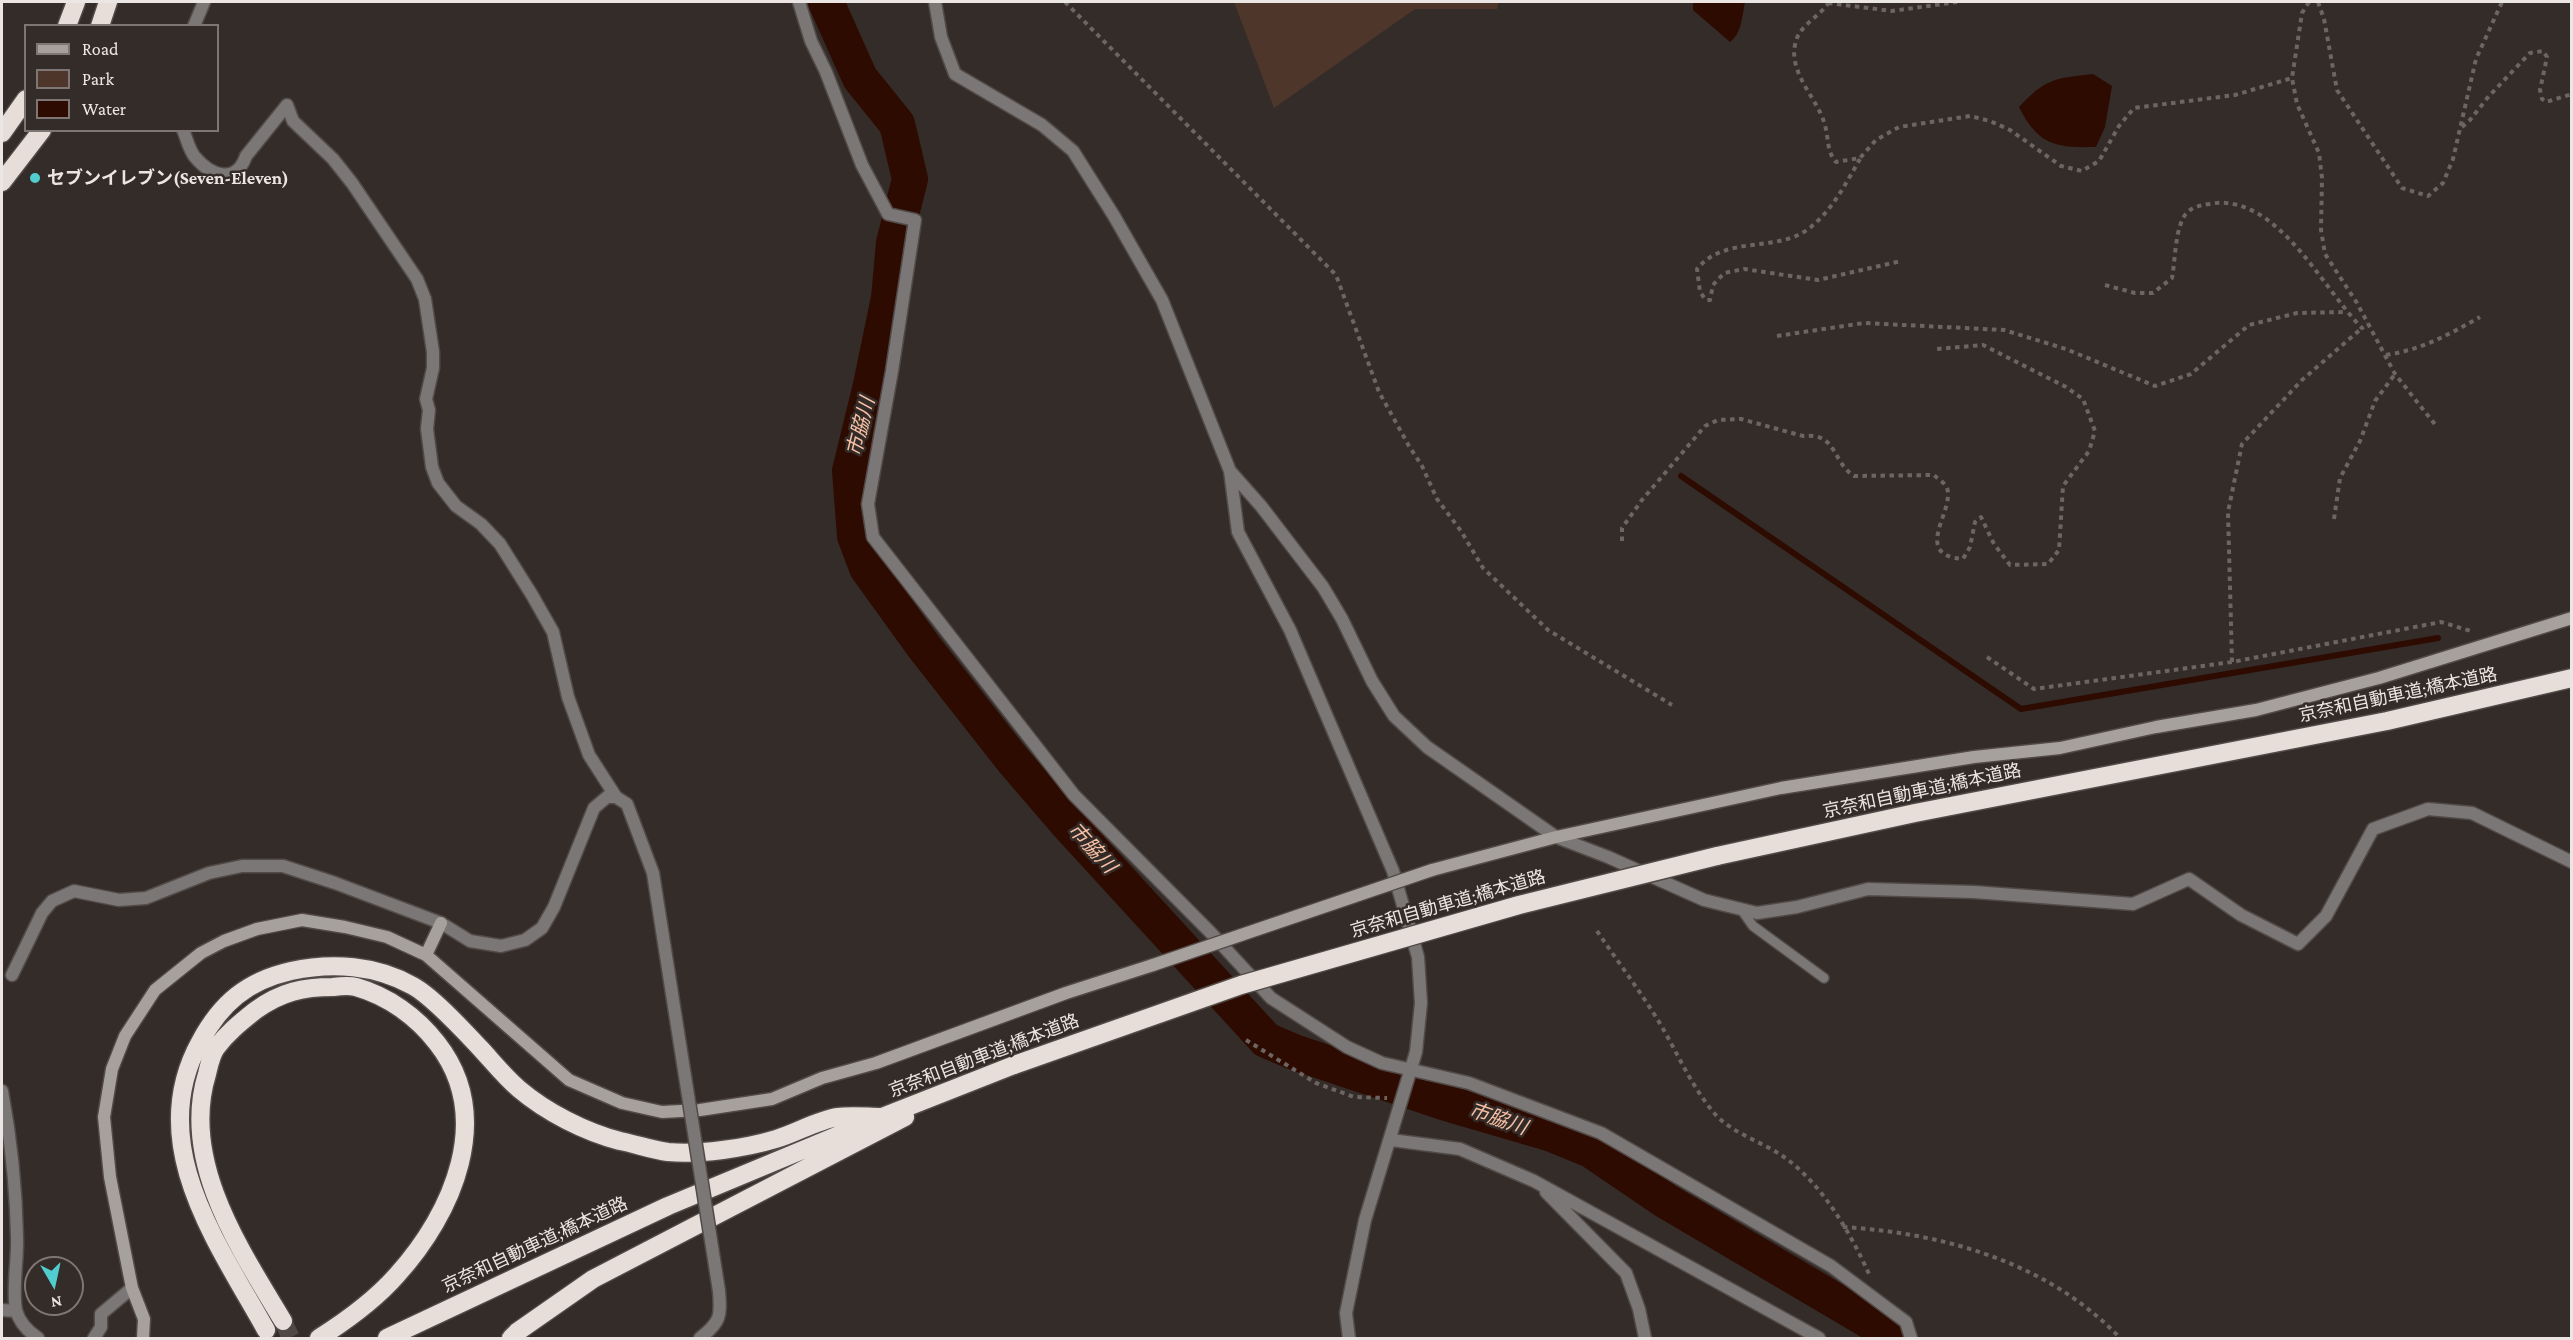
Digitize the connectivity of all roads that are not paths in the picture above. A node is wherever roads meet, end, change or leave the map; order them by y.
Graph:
1 (76, 2) edge
2 (108, 2) edge
3 (204, 2) edge
4 (799, 2) edge
5 (935, 2) edge
6 (68, 24) edge
7 (101, 24) edge
8 (195, 24) edge
9 (24, 102) edge
10 (40, 132) edge
11 (184, 132) edge
12 (2, 133) edge
13 (2, 182) edge
14 (1230, 471) junction
15 (2571, 618) edge
16 (2571, 678) edge
17 (615, 797) junction
18 (1556, 837) junction
19 (2571, 862) edge
20 (1742, 909) junction
21 (441, 923) junction
22 (426, 955) junction
23 (12, 975) dead end
24 (1824, 978) dead end
25 (1411, 1070) junction
26 (961, 1085) junction
27 (2, 1091) edge
28 (882, 1116) junction
29 (1391, 1140) junction
30 (1534, 1180) junction
31 (132, 1288) junction
32 (2, 1310) edge
33 (16, 1311) junction
34 (283, 1320) tunnel mouth
35 (266, 1329) tunnel mouth
36 (38, 1338) edge
37 (94, 1338) edge
38 (143, 1338) edge
39 (319, 1338) edge
40 (387, 1338) edge
41 (512, 1338) edge
42 (700, 1338) edge
43 (1349, 1338) edge
44 (1645, 1338) edge
45 (1819, 1338) edge
46 (1911, 1338) edge

1 - 6 highway
2 - 7 highway
3 - 8 street
4 - 25 street
5 - 14 street
9 - 12 highway
10 - 13 highway
11 - 17 street
14 - 18 street
14 - 25 street
15 - 18 street
16 - 26 highway, 京奈和自動車道;橋本道路, bridge
17 - 21 street
17 - 42 street, bridge
18 - 20 street
18 - 22 street, bridge
19 - 20 street
20 - 24 lane
21 - 22 street
21 - 23 street
22 - 31 street
25 - 29 street
25 - 46 street
26 - 28 highway, 京奈和自動車道;橋本道路
26 - 41 highway
27 - 33 street
28 - 35 highway
28 - 40 highway, 京奈和自動車道;橋本道路
29 - 30 street
29 - 43 street
30 - 44 street
30 - 45 street
31 - 37 street
31 - 38 street
32 - 33 street
33 - 36 street
34 - 39 highway

